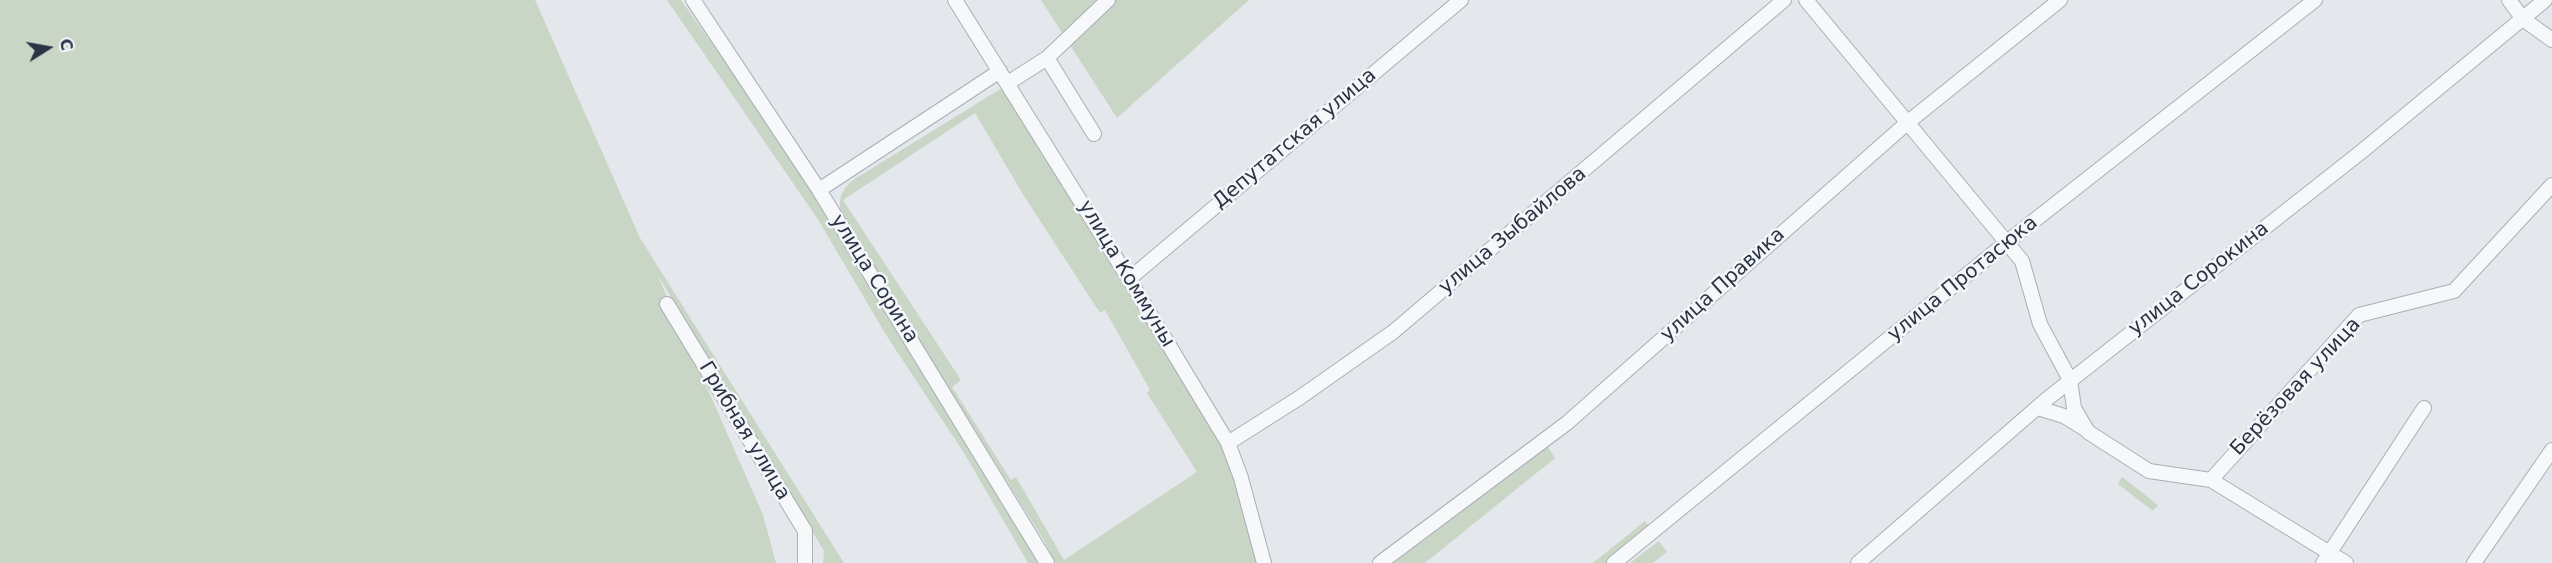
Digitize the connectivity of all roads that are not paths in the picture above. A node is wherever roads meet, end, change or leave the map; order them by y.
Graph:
1 (693, 0) edge
2 (955, 0) edge
3 (1088, 0) edge
4 (1108, 0) edge
5 (1461, 0) edge
6 (1784, 0) edge
7 (1806, 0) edge
8 (2060, 0) edge
9 (2315, 0) edge
10 (2509, 0) edge
11 (2546, 0) edge
12 (1095, 12) junction
13 (2523, 19) junction
14 (2552, 40) edge
15 (1047, 58) junction
16 (1000, 71) junction
17 (1008, 83) junction
18 (1906, 123) junction
19 (1094, 134) dead end
20 (2552, 185) edge
21 (819, 190) junction
22 (2007, 242) junction
23 (1130, 279) junction
24 (667, 304) dead end
25 (2070, 380) junction
26 (2038, 408) junction
27 (2424, 408) dead end
28 (2088, 432) junction
29 (1228, 443) junction
30 (2552, 450) edge
31 (2211, 480) junction
32 (2326, 559) edge
33 (805, 563) edge
34 (1047, 563) edge
35 (1264, 563) edge
36 (1380, 563) edge
37 (1614, 563) edge
38 (1858, 563) edge
39 (2346, 563) edge
40 (2474, 563) edge

1 - 21 street, улица Сорина
2 - 16 street, улица Коммуны
3 - 12 street
4 - 12 street
5 - 23 street, Депутатская улица
6 - 29 street, улица Зыбайлова
7 - 18 street
8 - 18 street, улица Правика
9 - 22 street, улица Протасюка
10 - 13 street
11 - 13 street, улица Сорокина
12 - 15 street
13 - 14 street
13 - 25 street, улица Сорокина
15 - 17 street
15 - 19 street
16 - 17 street, улица Коммуны
16 - 21 street
17 - 23 street, улица Коммуны
18 - 22 street
18 - 36 street, улица Правика
20 - 31 street, Берёзовая улица
21 - 34 street, улица Сорина
22 - 25 street
22 - 37 street, улица Протасюка
23 - 29 street, улица Коммуны
24 - 33 street, Грибная улица
25 - 26 street, улица Сорокина
25 - 28 street
26 - 28 street
26 - 38 street, улица Сорокина
27 - 32 street
28 - 31 street
29 - 35 street, улица Коммуны
30 - 40 street
31 - 32 street
32 - 39 street

